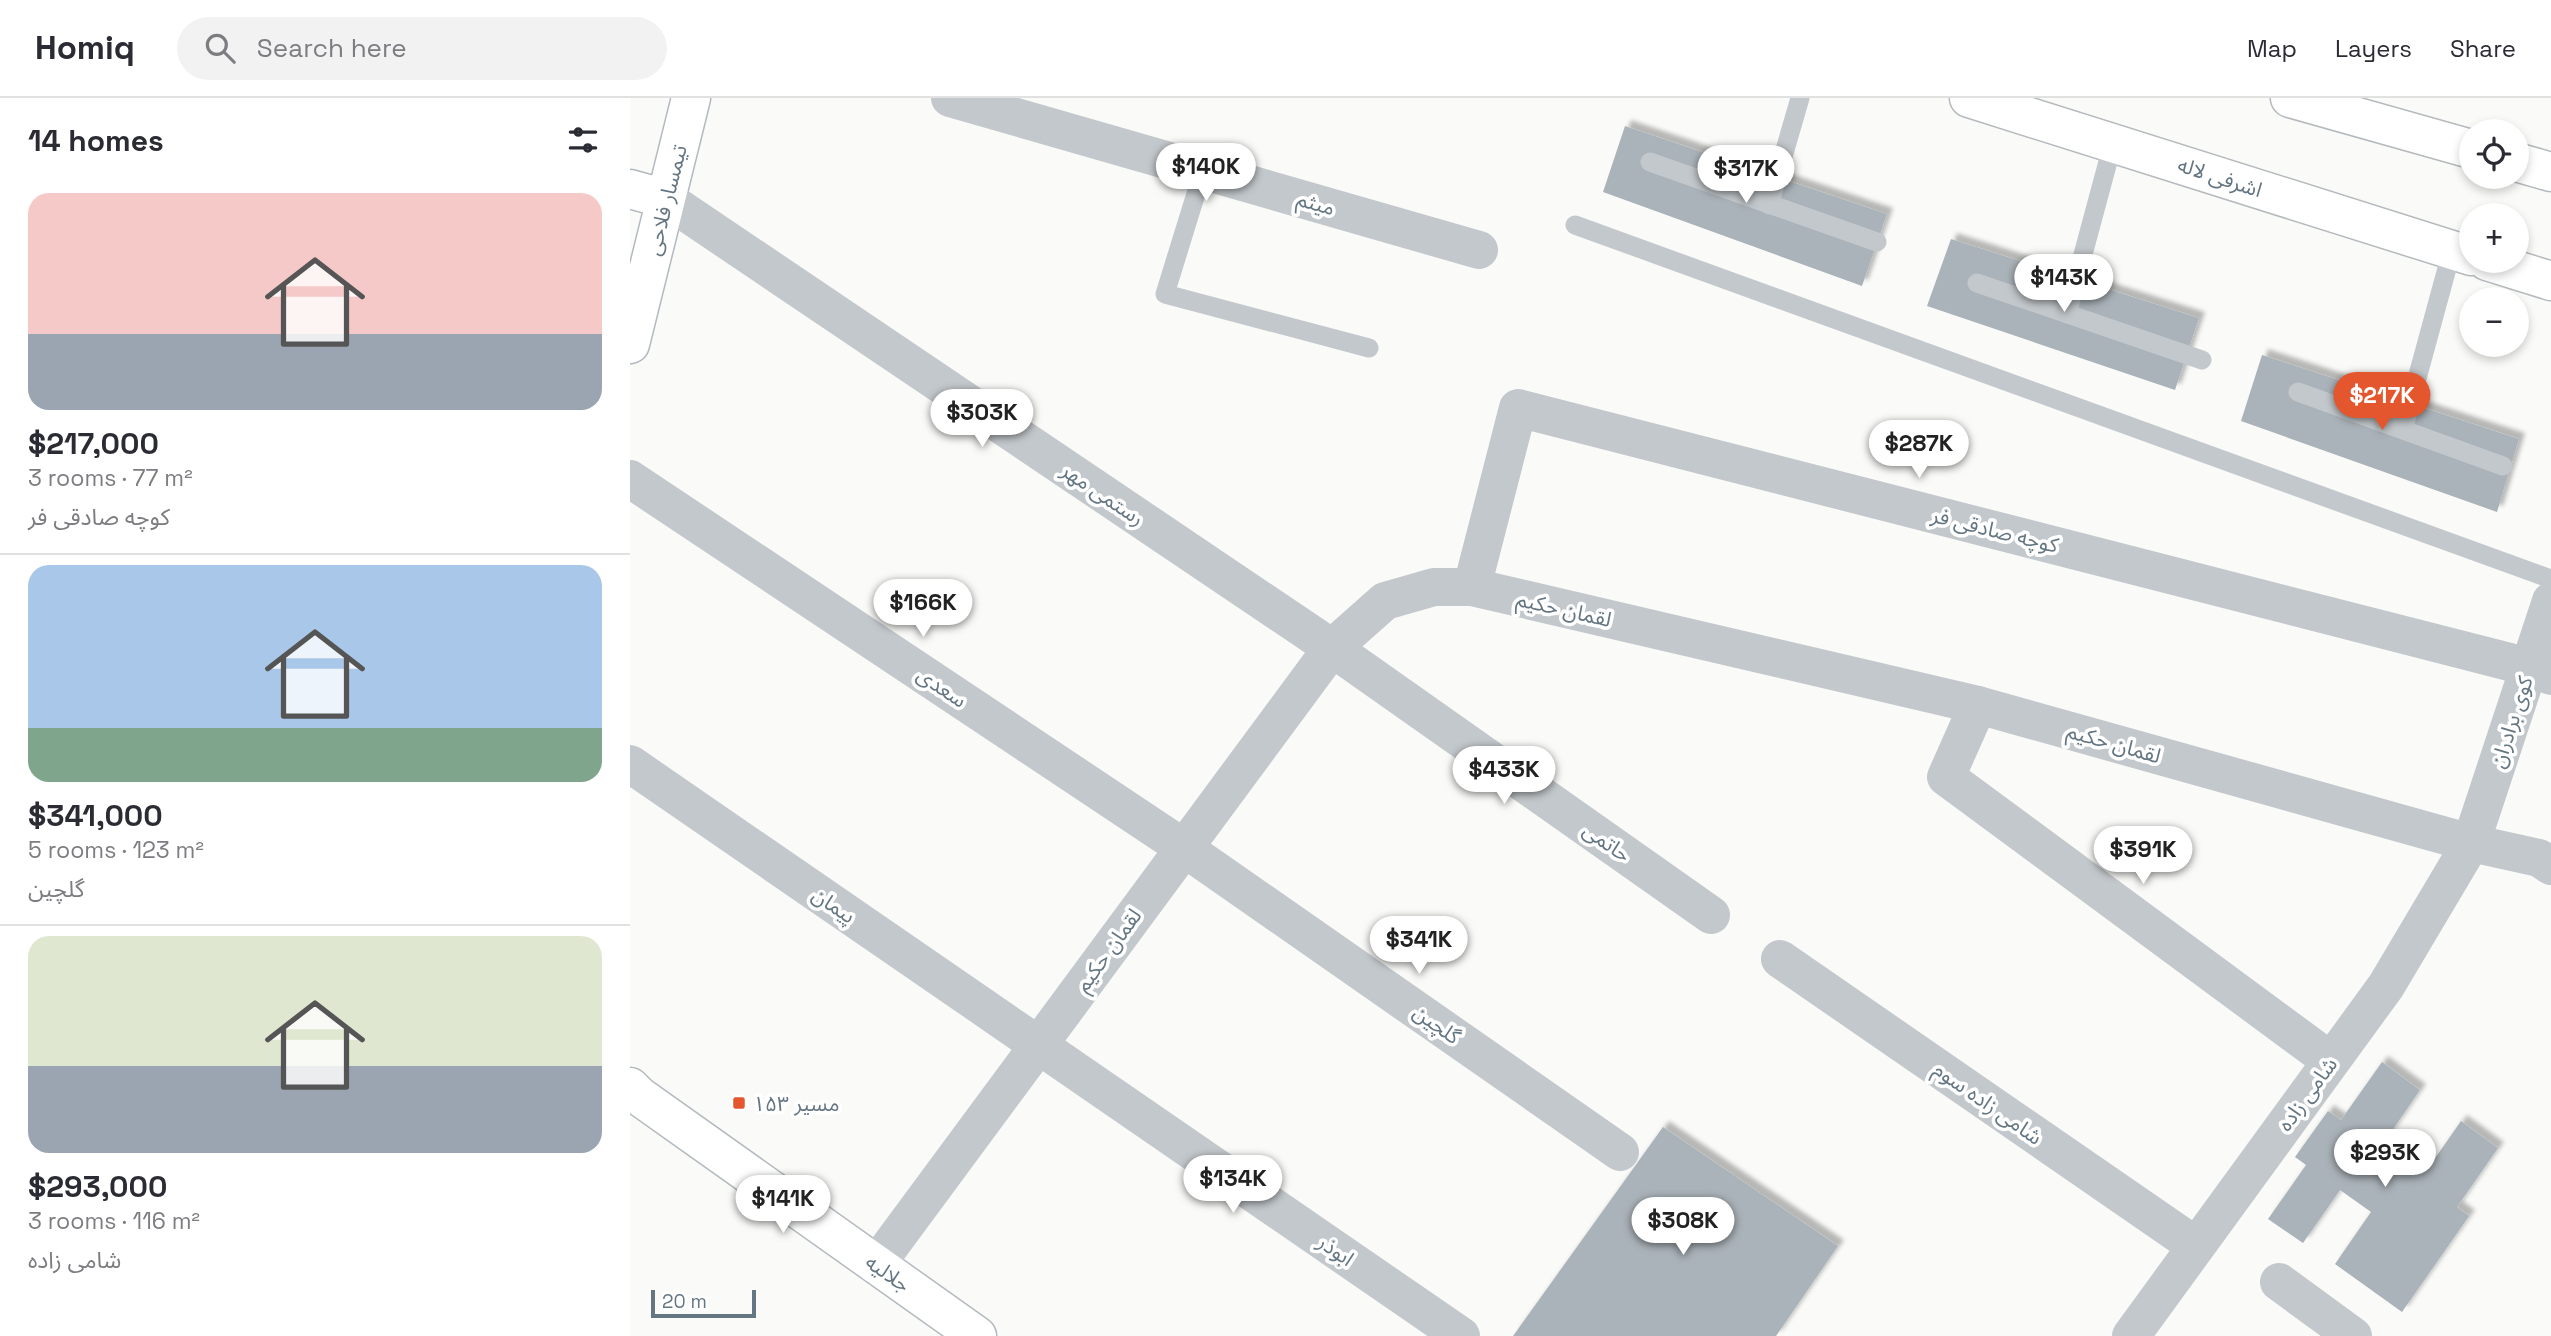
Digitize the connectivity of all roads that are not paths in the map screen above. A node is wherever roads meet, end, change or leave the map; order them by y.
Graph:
1 (691, 98) edge
2 (950, 98) edge
3 (1800, 98) edge
4 (1969, 98) edge
5 (2290, 98) edge
6 (2113, 144) junction
7 (2459, 146) edge
8 (1650, 162) dead end
9 (2529, 166) edge
10 (1203, 171) junction
11 (2551, 172) edge
12 (630, 189) edge
13 (666, 199) junction
14 (1769, 205) junction
15 (1575, 225) dead end
16 (1877, 242) dead end
17 (1479, 250) dead end
18 (2459, 253) edge
19 (2463, 273) edge
20 (2525, 273) edge
21 (2551, 281) edge
22 (1977, 284) dead end
23 (2067, 314) junction
24 (630, 344) edge
25 (1369, 348) dead end
26 (2202, 360) dead end
27 (2298, 392) dead end
28 (2403, 430) junction
29 (2503, 466) dead end
30 (630, 479) edge
31 (2551, 579) edge
32 (1472, 587) junction
33 (2551, 601) edge
34 (1332, 648) junction
35 (2540, 672) edge
36 (1978, 705) junction
37 (630, 764) edge
38 (2471, 843) junction
39 (1184, 848) junction
40 (2551, 866) edge
41 (1711, 915) dead end
42 (1780, 959) dead end
43 (1038, 1045) junction
44 (2331, 1061) junction
45 (633, 1093) edge
46 (1620, 1152) dead end
47 (2196, 1246) junction
48 (876, 1265) junction
49 (2279, 1282) dead end
50 (977, 1336) edge
51 (1461, 1336) edge
52 (2131, 1336) edge
53 (2353, 1336) edge

1 - 13 main road, تیمسار فلاحی
2 - 10 street, میثم
3 - 14 lane
4 - 6 main road, اشرفی لاله
5 - 7 main road
6 - 18 main road, اشرفی لاله
6 - 23 lane
8 - 14 lane
9 - 11 main road
10 - 17 street, میثم
10 - 25 lane
12 - 13 main road
13 - 24 main road, تیمسار فلاحی
13 - 34 street, رستمی مهر
14 - 16 lane
15 - 31 lane
19 - 28 lane
20 - 21 main road, اشرفی لاله
22 - 23 lane
23 - 26 lane
27 - 28 lane
28 - 29 lane
30 - 39 street, سعدی
32 - 34 street, لقمان حکیم
32 - 35 street, کوچه صادقی فر
32 - 36 street, لقمان حکیم
33 - 35 street, کوی برادران
34 - 39 street, لقمان حکیم
34 - 41 street, حاتمی
35 - 38 street, کوی برادران
36 - 38 street, لقمان حکیم
36 - 44 street
37 - 43 street, پیمان
38 - 40 street, لقمان حکیم
38 - 44 street, شامی زاده
39 - 43 street, لقمان حکیم
39 - 46 street, گلچین
42 - 47 street, شامی زاده سوم
43 - 48 street, لقمان حکیم
43 - 51 street, ابوذر
44 - 47 street, شامی زاده
45 - 48 main road, جلالیه
47 - 52 street, شامی زاده
48 - 50 main road, جلالیه
49 - 53 street

